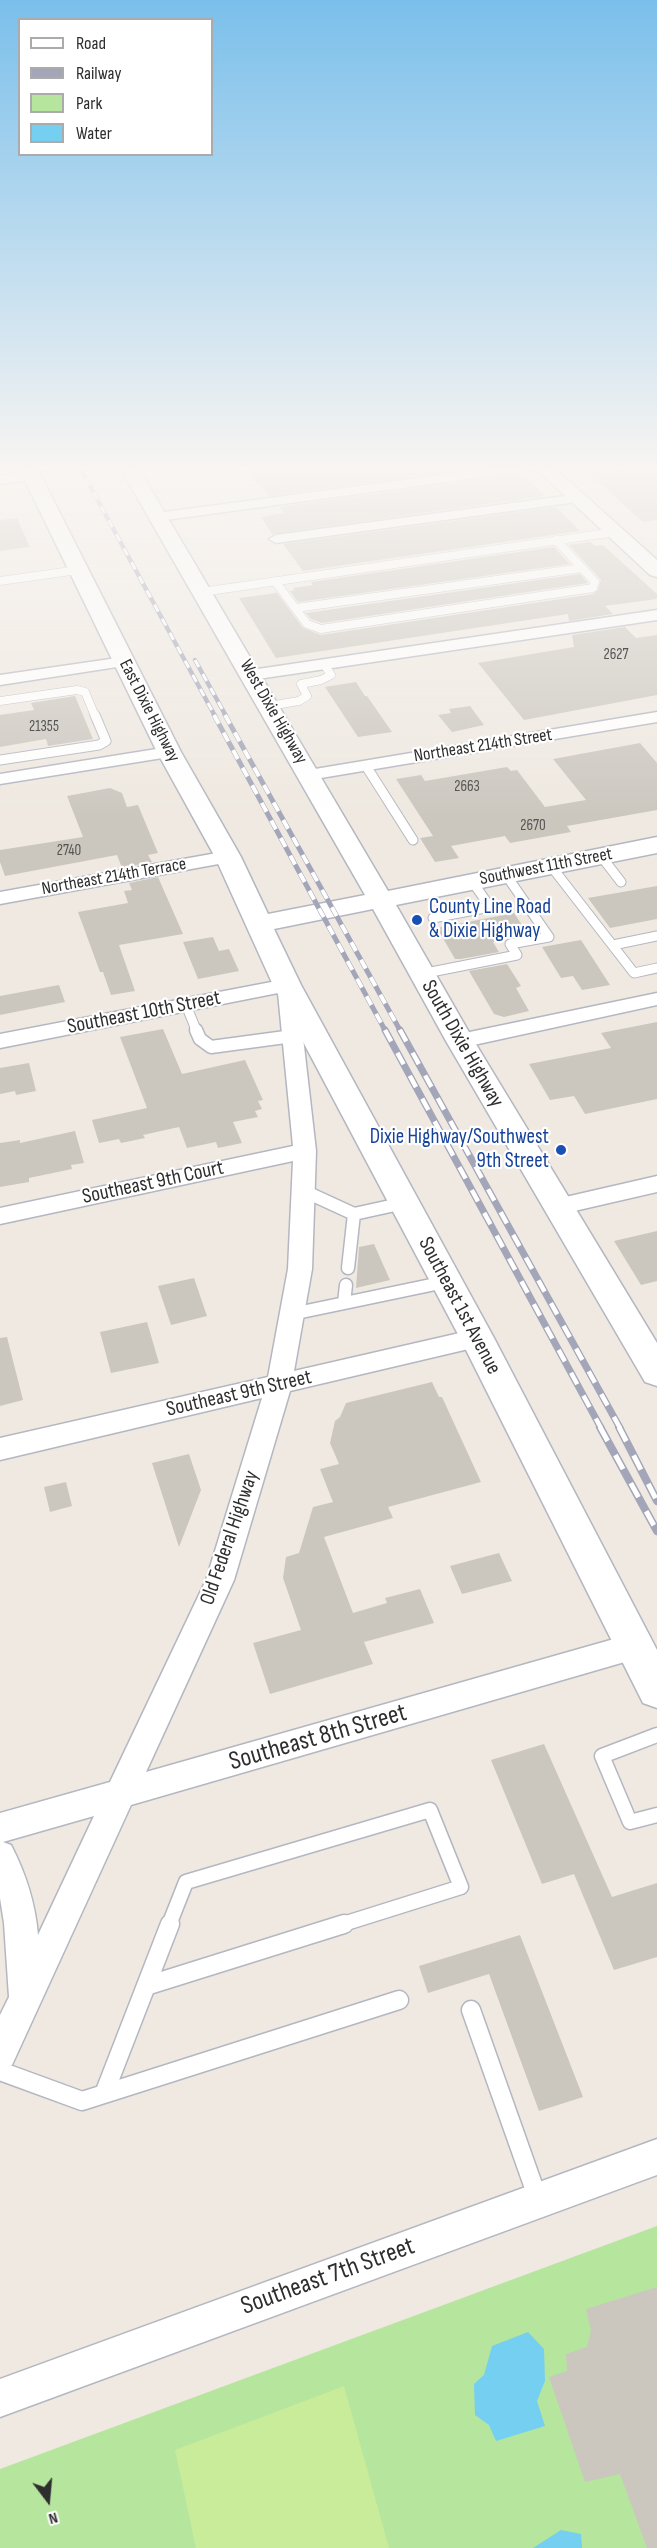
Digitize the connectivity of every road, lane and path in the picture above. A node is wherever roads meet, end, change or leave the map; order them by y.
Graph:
1 (84, 583) edge
2 (197, 583) edge
3 (262, 583) edge
4 (276, 583) edge
5 (475, 583) edge
6 (595, 583) edge
7 (202, 592) junction
8 (296, 608) junction
9 (657, 615) edge
10 (123, 662) junction
11 (324, 664) junction
12 (251, 675) junction
13 (0, 681) edge
14 (0, 701) edge
15 (269, 706) junction
16 (657, 717) edge
17 (169, 752) junction
18 (0, 760) edge
19 (366, 766) junction
20 (309, 775) junction
21 (0, 779) edge
22 (413, 840) dead end
23 (657, 845) edge
24 (601, 856) junction
25 (228, 857) junction
26 (551, 866) junction
27 (506, 875) junction
28 (472, 881) junction
29 (621, 882) dead end
30 (0, 898) edge
31 (379, 900) junction
32 (490, 907) junction
33 (496, 917) dead end
34 (433, 918) dead end
35 (259, 924) junction
36 (657, 936) edge
37 (613, 945) junction
38 (657, 968) edge
39 (421, 974) junction
40 (287, 985) junction
41 (657, 999) edge
42 (186, 1005) junction
43 (293, 1036) junction
44 (0, 1041) edge
45 (460, 1041) junction
46 (305, 1151) junction
47 (657, 1184) edge
48 (304, 1191) junction
49 (404, 1203) junction
50 (557, 1207) junction
51 (354, 1214) junction
52 (0, 1216) edge
53 (348, 1268) dead end
54 (447, 1281) junction
55 (346, 1285) dead end
56 (344, 1303) junction
57 (292, 1314) junction
58 (477, 1338) junction
59 (657, 1373) edge
60 (279, 1385) junction
61 (0, 1449) edge
62 (635, 1646) junction
63 (657, 1690) edge
64 (657, 1736) edge
65 (120, 1795) junction
66 (657, 1815) edge
67 (0, 1828) edge
68 (0, 1856) edge
69 (146, 1986) junction
70 (24, 2000) junction
71 (399, 2000) dead end
72 (471, 2010) dead end
73 (0, 2053) edge
74 (0, 2071) edge
75 (104, 2094) junction
76 (657, 2157) edge
77 (538, 2200) junction
78 (0, 2398) edge

1 - 10 main road, East Dixie Highway
2 - 7 main road, West Dixie Highway
3 - 7 lane
4 - 8 lane
5 - 8 lane
6 - 8 lane
7 - 12 main road, West Dixie Highway
9 - 11 street
10 - 13 street
10 - 17 main road, East Dixie Highway
11 - 12 street
11 - 15 lane
12 - 15 main road, West Dixie Highway
14 - 18 lane
15 - 20 main road, West Dixie Highway
16 - 19 street, Northeast 214th Street
17 - 21 street
17 - 25 main road, East Dixie Highway
19 - 20 street, Northeast 214th Street
19 - 22 lane
20 - 31 main road, West Dixie Highway
23 - 24 main road, Southwest 11th Street
24 - 26 main road, Southwest 11th Street
24 - 29 lane
25 - 30 street, Northeast 214th Terrace
25 - 35 main road, East Dixie Highway
26 - 27 main road, Southwest 11th Street
26 - 37 lane
27 - 28 main road, Southwest 11th Street
27 - 39 lane
28 - 31 main road, Southwest 11th Street
28 - 32 lane
31 - 35 main road, Southwest 11th Street
31 - 39 main road, South Dixie Highway
32 - 33 lane
32 - 34 lane
35 - 40 main road, Southeast 1st Avenue
36 - 37 lane
37 - 38 lane
39 - 45 main road, South Dixie Highway
40 - 42 street, Southeast 10th Street
40 - 43 street, Old Federal Highway
40 - 49 main road, Southeast 1st Avenue
41 - 45 street
42 - 43 lane
42 - 44 street, Southeast 10th Street
43 - 46 street, Old Federal Highway
45 - 50 main road, South Dixie Highway
46 - 48 street, Old Federal Highway
46 - 52 street, Southeast 9th Court
47 - 50 street
48 - 51 lane
48 - 57 street, Old Federal Highway
49 - 51 lane
49 - 54 main road, Southeast 1st Avenue
50 - 59 main road, South Dixie Highway
51 - 53 lane
54 - 56 lane
54 - 58 main road, Southeast 1st Avenue
55 - 56 lane
56 - 57 lane
57 - 60 street, Old Federal Highway
58 - 60 street, Southeast 9th Street
58 - 62 main road, Southeast 1st Avenue
60 - 61 street, Southeast 9th Street
60 - 65 street, Old Federal Highway
62 - 63 main road, Southeast 1st Avenue
62 - 65 street, Southeast 8th Street
64 - 66 lane
65 - 67 street, Southeast 8th Street
65 - 70 street, Old Federal Highway
68 - 70 street
69 - 69 lane
69 - 75 lane
70 - 73 street, Old Federal Highway
71 - 75 lane
72 - 77 lane
74 - 75 lane
76 - 77 street, Southeast 7th Street
77 - 78 street, Southeast 7th Street

